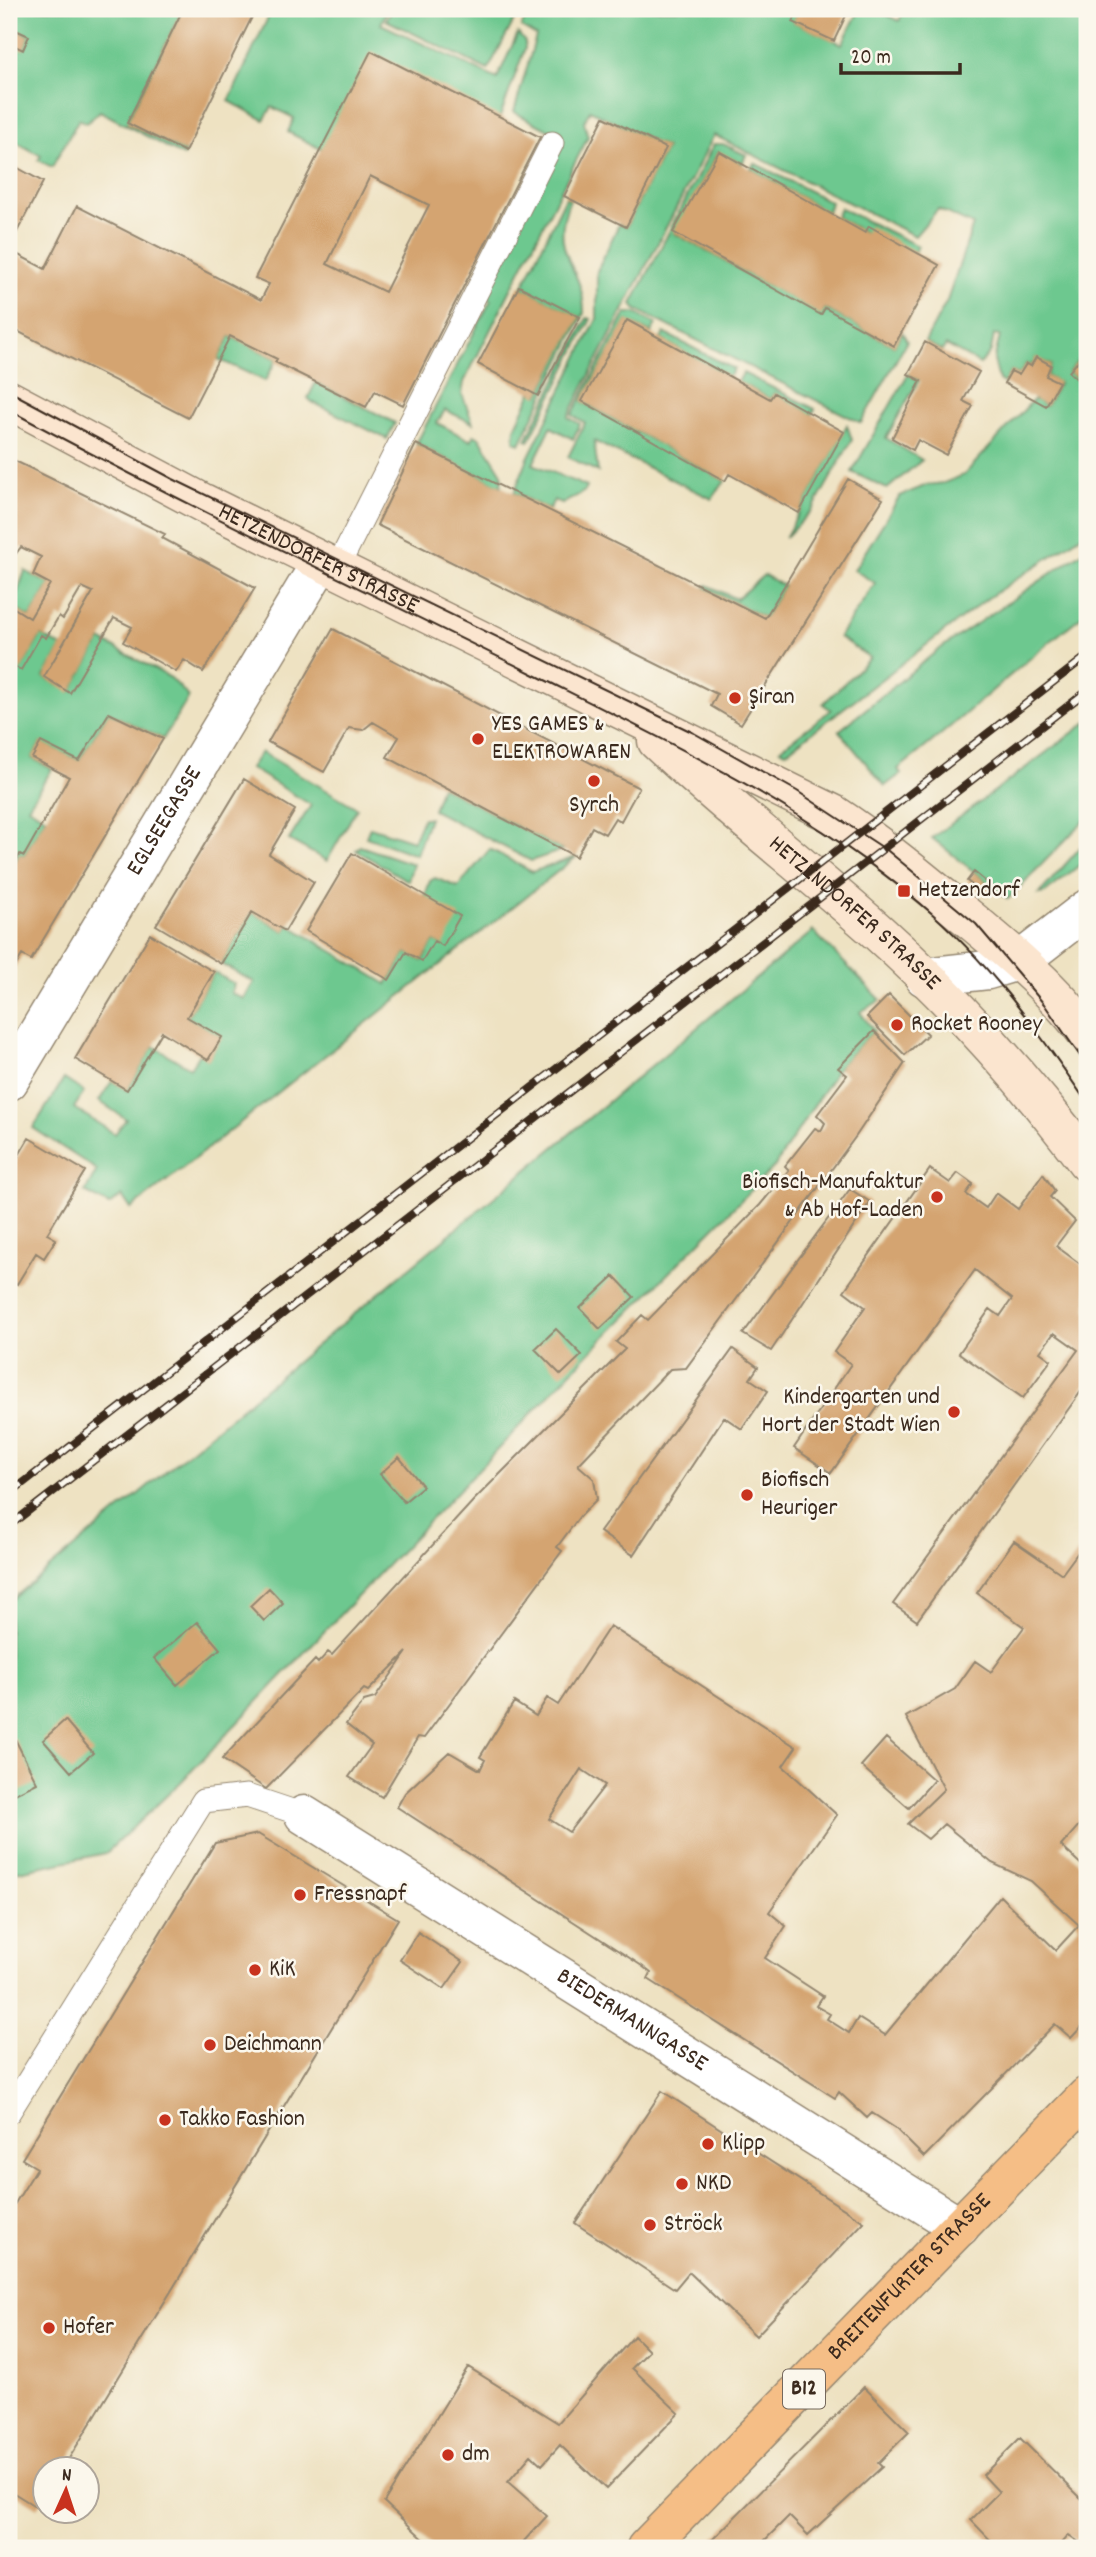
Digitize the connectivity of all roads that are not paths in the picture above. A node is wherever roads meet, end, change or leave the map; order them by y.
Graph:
1 (552, 143) dead end
2 (9, 400) edge
3 (329, 566) junction
4 (631, 716) junction
5 (1087, 909) edge
6 (1021, 960) junction
7 (924, 977) junction
8 (1087, 1033) edge
9 (9, 1081) edge
10 (1087, 1161) edge
11 (304, 1815) joint
12 (1087, 2096) edge
13 (9, 2112) edge
14 (960, 2227) junction
15 (646, 2548) edge

1 - 3 lane
2 - 3 main road, HETZENDORFER STRASSE
3 - 4 main road, HETZENDORFER STRASSE
3 - 9 street, EGLSEEGASSE
4 - 6 main road, HETZENDORFER STRASSE
4 - 7 main road, HETZENDORFER STRASSE
5 - 6 street
6 - 7 street
6 - 8 main road, HETZENDORFER STRASSE
7 - 10 main road, HETZENDORFER STRASSE
11 - 13 lane
11 - 14 street, BIEDERMANNGASSE
12 - 14 main road, BREITENFURTER STRASSE / B12
14 - 15 main road, BREITENFURTER STRASSE / B12

